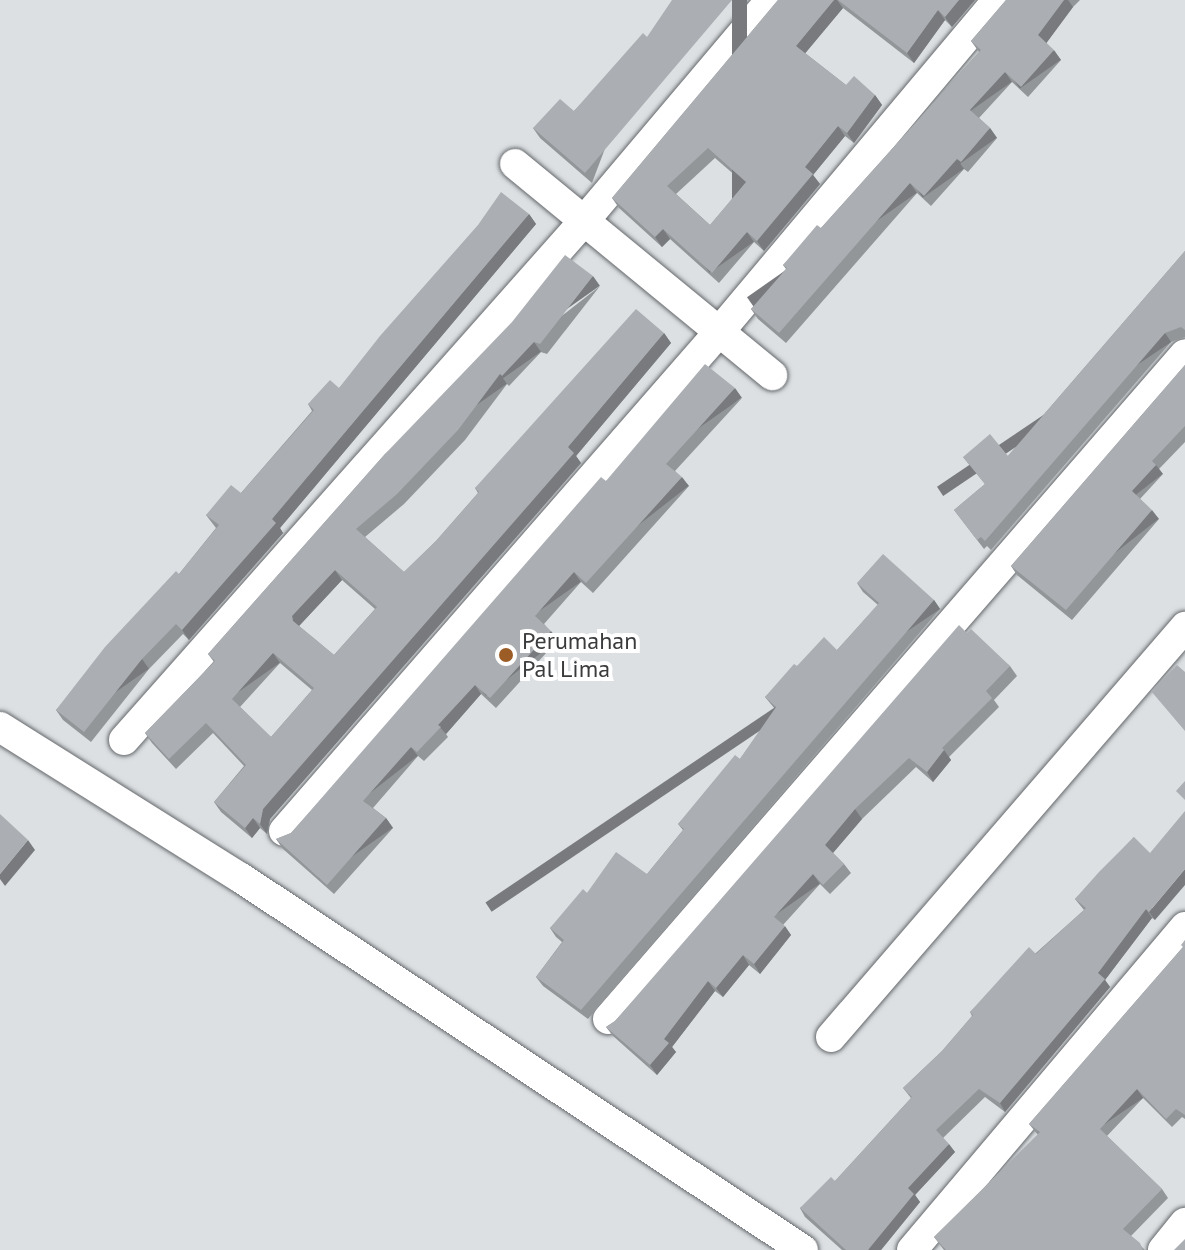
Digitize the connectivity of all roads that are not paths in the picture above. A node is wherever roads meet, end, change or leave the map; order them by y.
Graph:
1 (771, 0) edge
2 (998, 0) edge
3 (515, 164) dead end
4 (584, 221) junction
5 (719, 332) junction
6 (1185, 354) edge
7 (772, 375) dead end
8 (1185, 627) edge
9 (0, 727) edge
10 (124, 740) dead end
11 (284, 831) dead end
12 (1185, 927) edge
13 (608, 1019) dead end
14 (831, 1037) dead end
15 (1185, 1223) edge
16 (803, 1250) edge
17 (912, 1250) edge
18 (1163, 1250) edge

1 - 4 street
2 - 5 street
3 - 4 street
4 - 5 street
4 - 10 street
5 - 7 street
5 - 11 street
6 - 13 street
8 - 14 street
9 - 16 street
12 - 17 street
15 - 18 street

